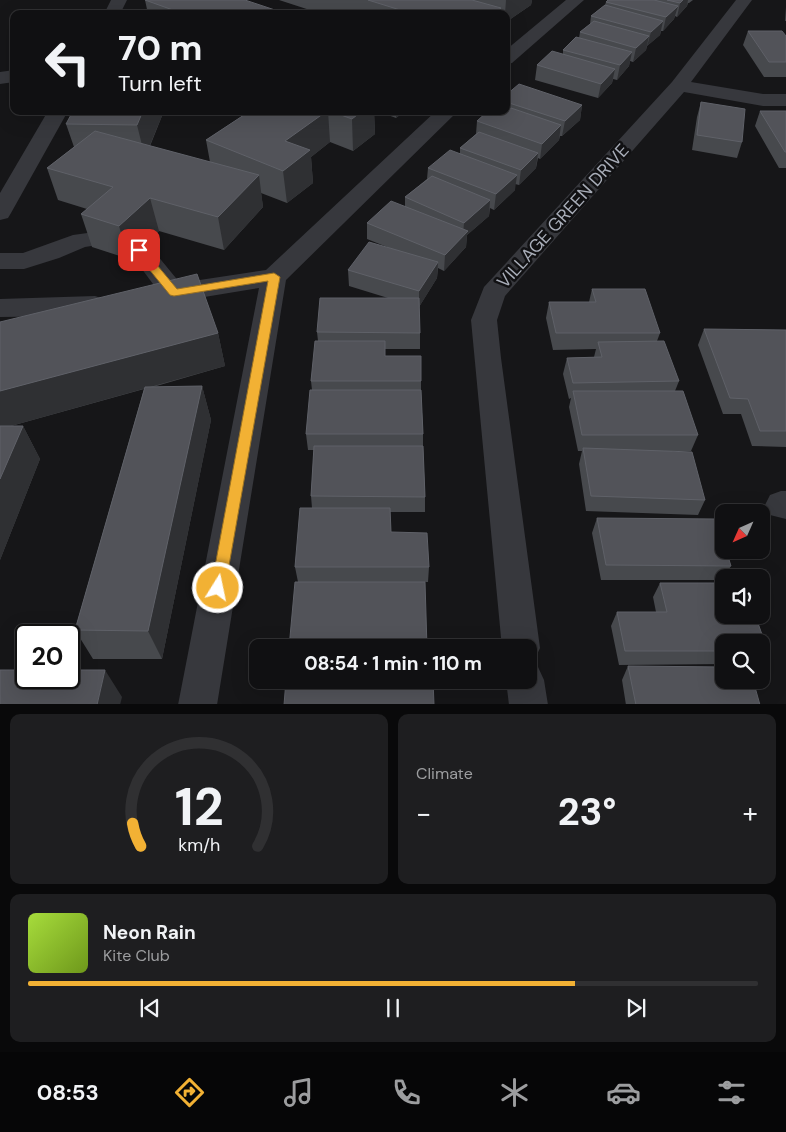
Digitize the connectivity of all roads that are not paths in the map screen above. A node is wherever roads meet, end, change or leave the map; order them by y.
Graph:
1 (576, 0) edge
2 (744, 0) edge
3 (510, 56) edge
4 (679, 86) junction
5 (786, 100) edge
6 (55, 115) edge
7 (444, 115) edge
8 (9, 179) edge
9 (0, 213) edge
10 (102, 238) edge
11 (139, 250) dead end
12 (0, 261) edge
13 (274, 277) junction
14 (174, 293) junction
15 (0, 308) edge
16 (520, 639) edge
17 (526, 689) edge
18 (197, 704) edge
19 (528, 704) edge

1 - 3 street
2 - 4 street, VILLAGE GREEN DRIVE
4 - 5 street
4 - 16 street, VILLAGE GREEN DRIVE
6 - 8 street
7 - 13 street
8 - 9 street
10 - 12 street
11 - 14 street
13 - 14 street
13 - 18 street
14 - 15 street
17 - 19 street

